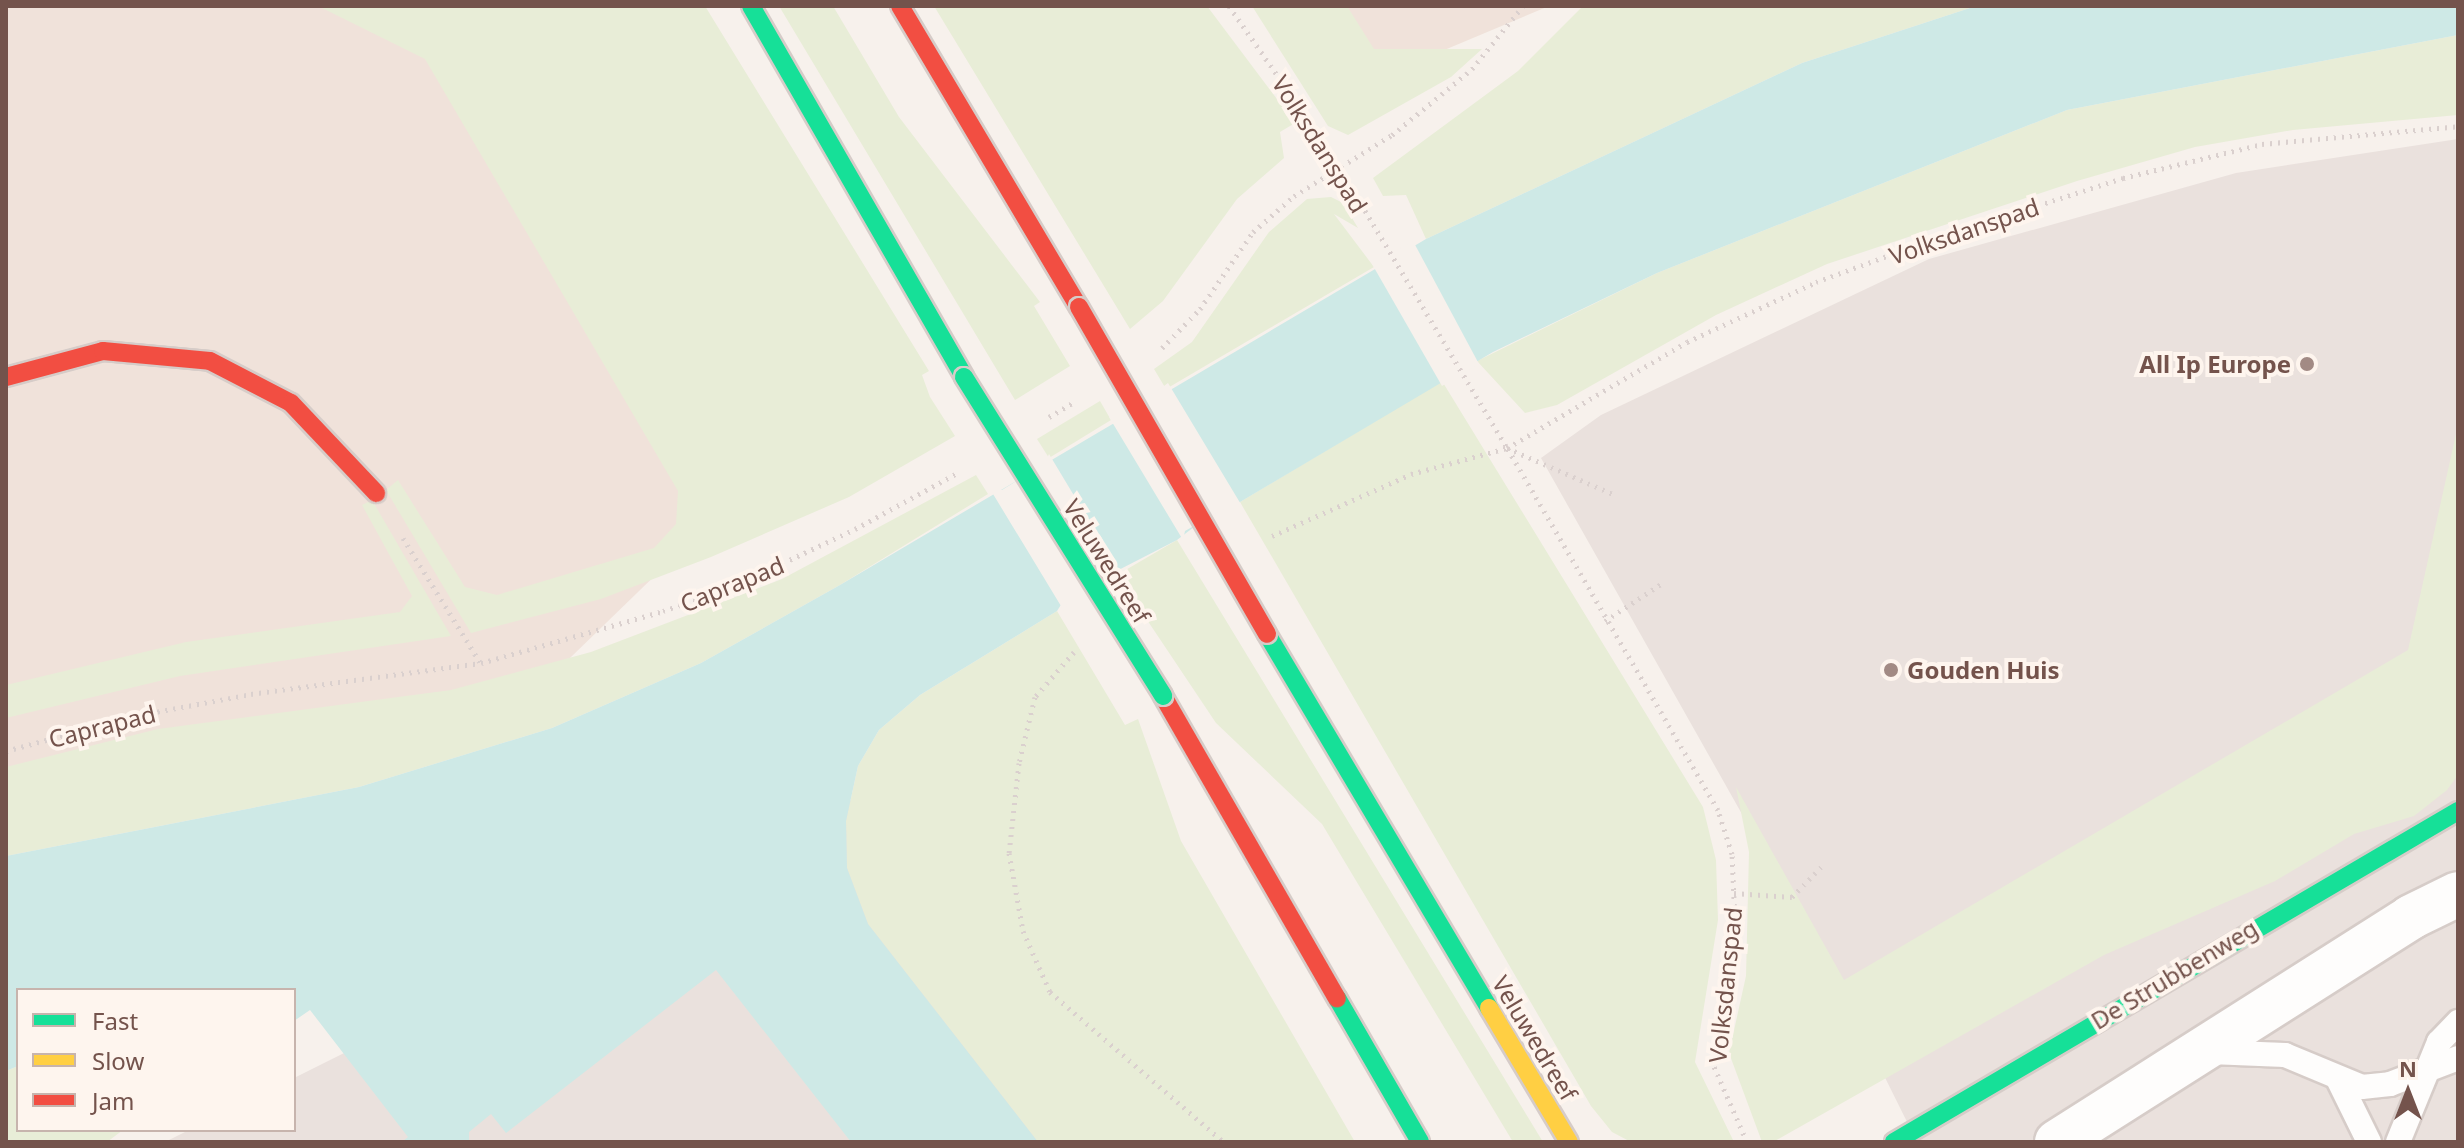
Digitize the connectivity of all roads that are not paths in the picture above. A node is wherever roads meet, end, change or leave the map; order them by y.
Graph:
1 (751, 6) edge
2 (900, 6) edge
3 (6, 377) edge
4 (376, 493) road end
5 (2458, 811) edge
6 (2458, 894) edge
7 (2458, 1022) edge
8 (2204, 1053) junction
9 (2458, 1058) edge
10 (2429, 1069) junction
11 (2338, 1079) junction
12 (1420, 1142) edge
13 (1569, 1142) edge
14 (1894, 1142) edge
15 (2057, 1142) edge
16 (2369, 1142) edge
17 (2398, 1142) edge

1 - 12 main road, Veluwedreef, bridge
2 - 13 main road, Veluwedreef, bridge
3 - 4 main road
5 - 14 main road, De Strubbenweg
6 - 8 street
7 - 10 lane
8 - 11 lane
8 - 15 street
9 - 10 lane
10 - 11 lane
10 - 17 lane
11 - 16 lane

